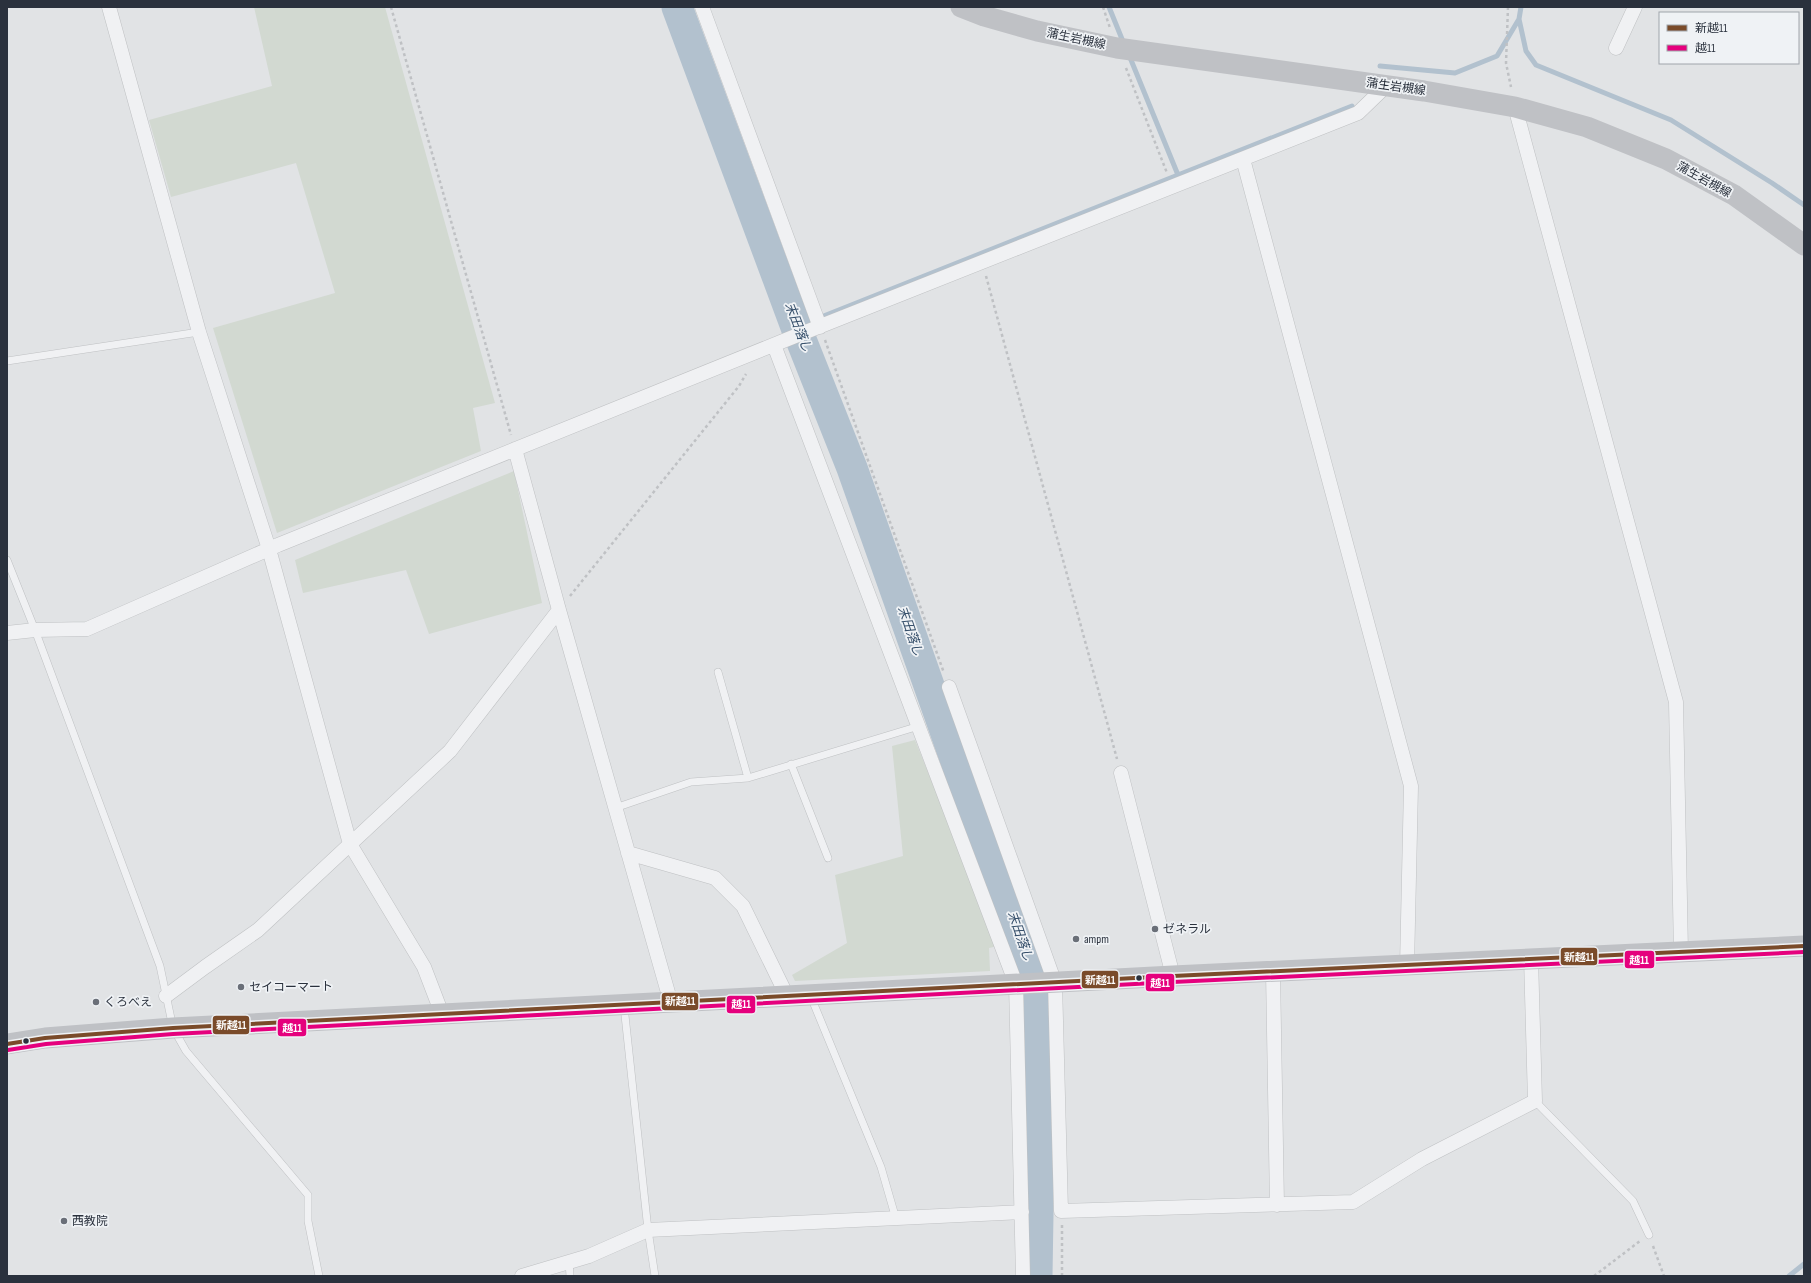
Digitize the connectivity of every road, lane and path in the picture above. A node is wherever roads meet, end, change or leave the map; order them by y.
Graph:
1 (109, 7) edge
2 (391, 7) edge
3 (702, 7) edge
4 (961, 7) edge
5 (1508, 7) edge
6 (1635, 7) edge
7 (1117, 48) junction
8 (1616, 48) dead end
9 (1386, 86) junction
10 (1515, 108) junction
11 (1243, 159) junction
12 (1172, 187) junction
13 (1804, 245) edge
14 (983, 262) junction
15 (820, 326) junction
16 (199, 332) junction
17 (774, 345) junction
18 (759, 351) junction
19 (7, 361) edge
20 (515, 449) junction
21 (269, 549) junction
22 (7, 560) edge
23 (559, 610) junction
24 (35, 630) junction
25 (7, 633) edge
26 (718, 672) dead end
27 (949, 687) joint
28 (919, 726) junction
29 (791, 764) junction
30 (1121, 773) joint
31 (748, 778) junction
32 (615, 808) junction
33 (350, 844) junction
34 (628, 853) junction
35 (828, 858) dead end
36 (1804, 946) edge
37 (1681, 952) junction
38 (1531, 958) junction
39 (1407, 966) junction
40 (1273, 972) junction
41 (1173, 976) junction
42 (1055, 983) junction
43 (1016, 984) junction
44 (811, 995) junction
45 (166, 996) junction
46 (787, 996) junction
47 (670, 1002) junction
48 (624, 1005) junction
49 (442, 1014) junction
50 (173, 1028) junction
51 (7, 1044) edge
52 (1535, 1101) junction
53 (1277, 1204) junction
54 (1022, 1212) junction
55 (1061, 1212) junction
56 (896, 1219) junction
57 (648, 1230) junction
58 (1649, 1235) junction
59 (569, 1262) junction
60 (319, 1276) edge
61 (522, 1276) edge
62 (570, 1276) edge
63 (656, 1276) edge
64 (1023, 1276) edge
65 (1062, 1276) edge
66 (1594, 1276) edge
67 (1664, 1276) edge

1 - 16 street
2 - 20 path
3 - 15 street
4 - 7 street, 蒲生岩槻線
5 - 10 path
6 - 8 street
7 - 9 street, 蒲生岩槻線
7 - 12 path
9 - 10 street, 蒲生岩槻線
9 - 11 street
10 - 13 street, 蒲生岩槻線
10 - 37 street
11 - 12 street
11 - 39 street
12 - 14 street
14 - 15 street
14 - 30 path
15 - 17 street
15 - 27 path
16 - 19 lane
16 - 21 street
17 - 18 street
17 - 28 street
18 - 20 street
18 - 23 path
20 - 21 street
20 - 23 street
21 - 24 street
21 - 33 street
22 - 24 lane
23 - 32 street
23 - 33 street
24 - 25 street
24 - 45 lane
26 - 31 lane
27 - 42 street
28 - 29 lane
28 - 43 street
29 - 31 lane
29 - 35 lane
30 - 41 street
31 - 32 lane
32 - 34 street
33 - 45 street
33 - 49 street
34 - 46 street
34 - 47 street
36 - 37 street
37 - 38 street
38 - 39 street
38 - 52 street
39 - 40 street
40 - 41 street
40 - 53 street
41 - 42 street
42 - 43 street
42 - 55 street
43 - 44 street
43 - 54 street
44 - 46 street
44 - 56 lane
45 - 50 lane
46 - 47 street
47 - 48 street
48 - 49 street
48 - 57 lane
49 - 50 street
50 - 51 street
50 - 60 lane
52 - 53 street
52 - 58 lane
53 - 55 street
54 - 56 street
54 - 64 street
55 - 65 path
56 - 57 street
57 - 59 street
57 - 63 lane
58 - 66 path
58 - 67 path
59 - 61 street
59 - 62 lane

